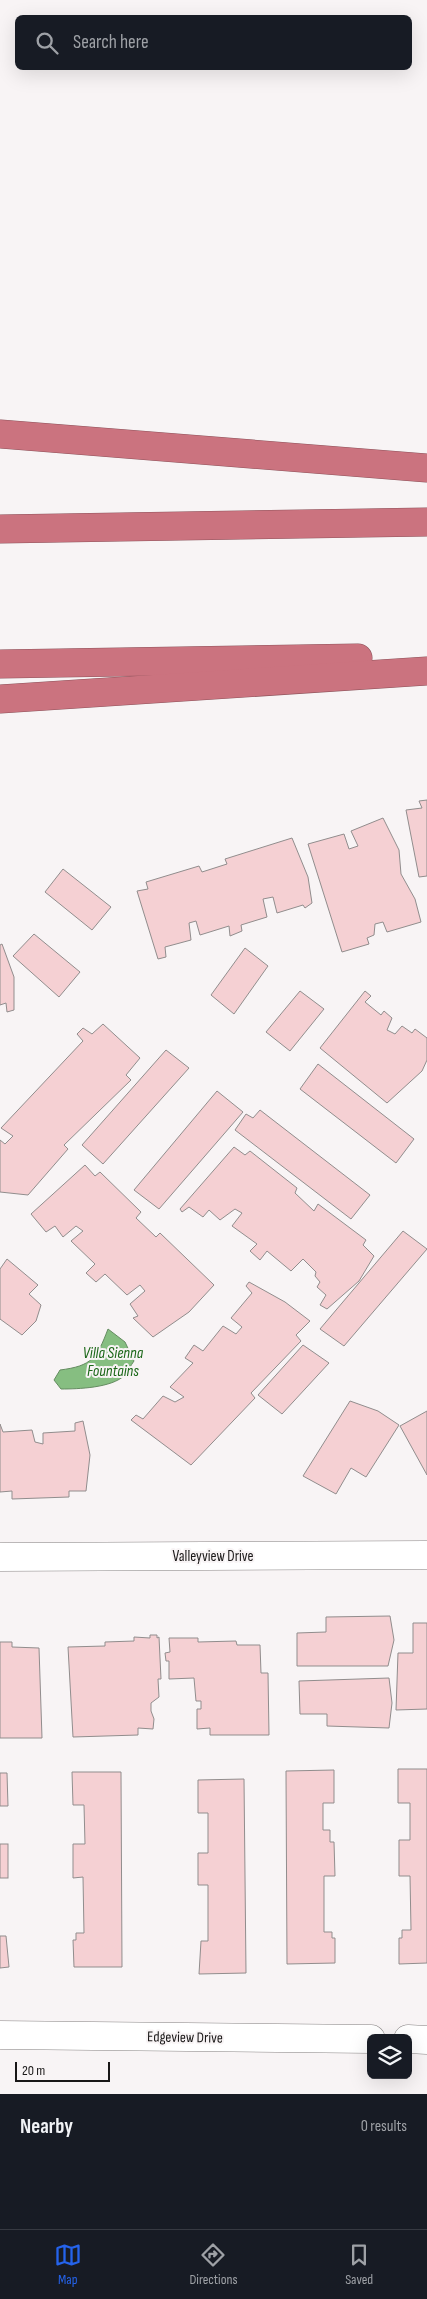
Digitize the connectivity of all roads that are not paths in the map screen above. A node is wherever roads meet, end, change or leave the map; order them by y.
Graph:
1 (0, 434) edge
2 (427, 468) edge
3 (427, 522) edge
4 (0, 529) edge
5 (427, 657) edge
6 (0, 664) edge
7 (427, 671) edge
8 (0, 699) edge
9 (427, 1555) edge
10 (0, 1557) edge
11 (0, 2035) edge
12 (367, 2039) edge
13 (412, 2039) edge
14 (427, 2040) edge

1 - 2 highway
3 - 4 highway
5 - 6 highway
7 - 8 highway
9 - 10 street, Valleyview Drive
11 - 12 street, Edgeview Drive
13 - 14 street

